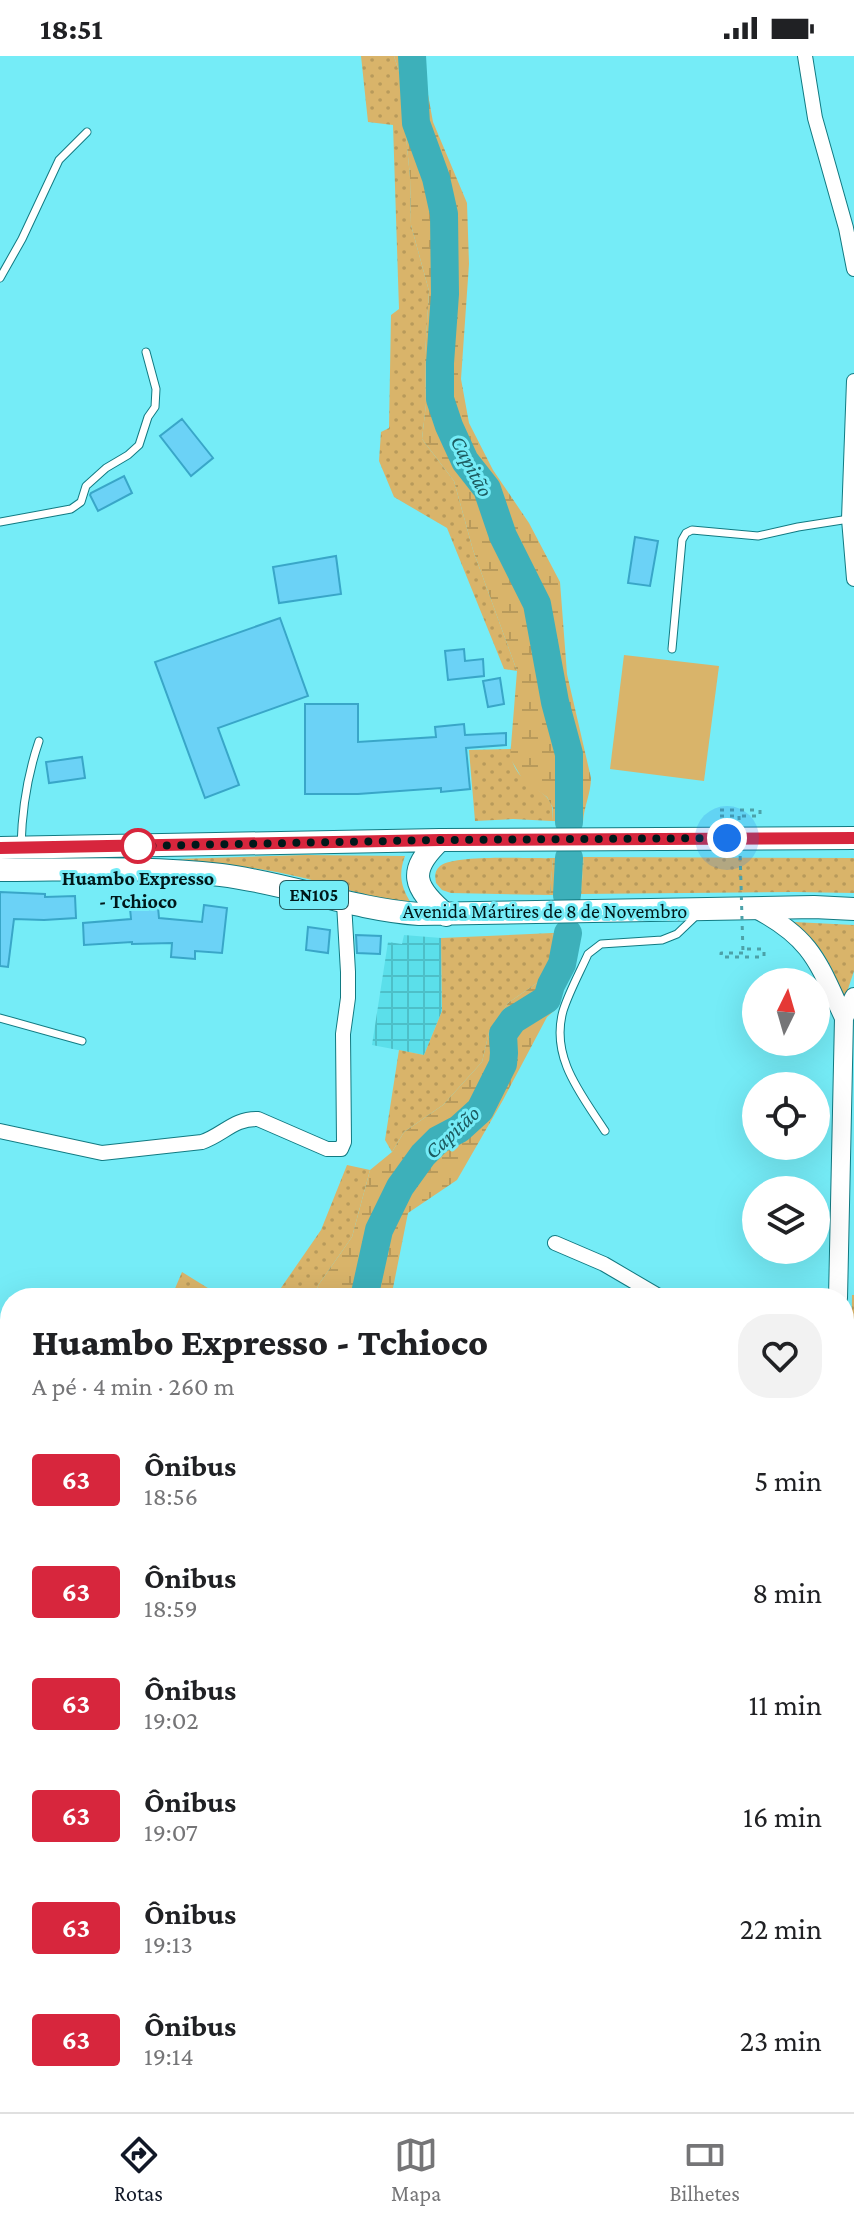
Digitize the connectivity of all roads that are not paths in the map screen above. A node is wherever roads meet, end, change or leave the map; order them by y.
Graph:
1 (805, 56) edge
2 (87, 132) dead end
3 (854, 269) edge
4 (0, 278) edge
5 (146, 352) dead end
6 (854, 381) edge
7 (849, 519) junction
8 (0, 522) edge
9 (854, 579) edge
10 (672, 649) dead end
11 (39, 741) dead end
12 (854, 838) edge
13 (440, 840) junction
14 (11, 848) edge
15 (0, 870) edge
16 (344, 903) junction
17 (754, 908) junction
18 (702, 909) junction
19 (854, 909) edge
20 (446, 915) junction
21 (854, 997) edge
22 (0, 1018) edge
23 (844, 1018) junction
24 (82, 1041) dead end
25 (0, 1131) edge
26 (605, 1131) dead end
27 (555, 1243) dead end
28 (645, 1288) edge
29 (838, 1288) edge

1 - 3 street
2 - 4 lane
5 - 8 lane
6 - 7 street
7 - 9 street
7 - 10 lane
11 - 14 lane
12 - 13 main road
13 - 14 main road
13 - 20 main road
15 - 16 main road, Avenida Mártires de 8 de Novembro / EN105
16 - 20 main road, Avenida Mártires de 8 de Novembro / EN105
16 - 25 street
17 - 18 main road, Avenida Mártires de 8 de Novembro / EN105
17 - 19 main road, Avenida Mártires de 8 de Novembro / EN105
17 - 23 street
18 - 20 main road, Avenida Mártires de 8 de Novembro / EN105
18 - 26 lane
21 - 23 street
22 - 24 lane
23 - 29 street
27 - 28 street

